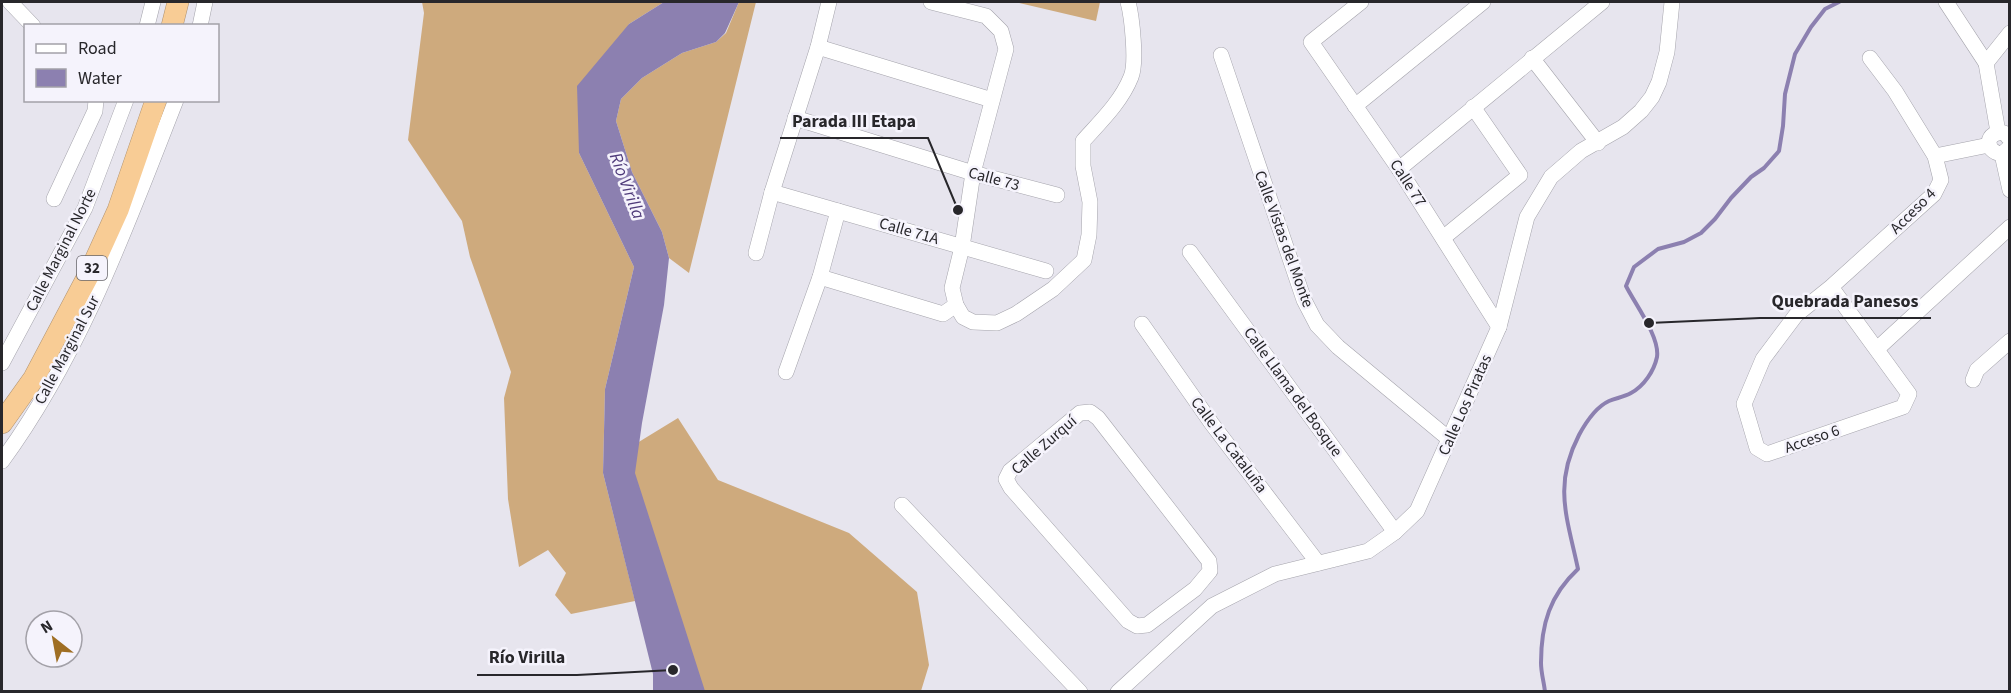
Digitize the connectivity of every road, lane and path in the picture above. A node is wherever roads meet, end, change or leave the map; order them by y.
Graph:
1 (10, 2) edge
2 (153, 2) edge
3 (178, 2) edge
4 (205, 2) edge
5 (829, 2) edge
6 (931, 2) edge
7 (1128, 2) edge
8 (1361, 2) edge
9 (1483, 2) edge
10 (1602, 2) edge
11 (1672, 2) edge
12 (1946, 2) edge
13 (31, 24) edge
14 (148, 24) edge
15 (172, 24) edge
16 (200, 24) edge
17 (2010, 33) edge
18 (818, 47) junction
19 (1221, 55) dead end
20 (1532, 57) junction
21 (1870, 58) dead end
22 (1986, 63) junction
23 (992, 100) junction
24 (96, 102) edge
25 (125, 102) edge
26 (155, 102) edge
27 (175, 102) edge
28 (1355, 106) junction
29 (1473, 107) junction
30 (795, 118) junction
31 (1598, 142) junction
32 (2002, 143) edge
33 (1935, 156) junction
34 (1399, 169) junction
35 (973, 173) junction
36 (2010, 190) edge
37 (772, 192) junction
38 (1057, 195) dead end
39 (54, 200) dead end
40 (838, 211) junction
41 (2010, 227) edge
42 (1443, 238) junction
43 (962, 247) junction
44 (1190, 252) dead end
45 (756, 254) dead end
46 (1046, 271) dead end
47 (820, 277) junction
48 (96, 278) junction
49 (1830, 287) junction
50 (956, 305) junction
51 (1142, 324) dead end
52 (1499, 327) junction
53 (2010, 341) edge
54 (1877, 349) junction
55 (2, 363) edge
56 (786, 372) dead end
57 (1973, 380) dead end
58 (2, 423) edge
59 (1449, 439) junction
60 (2, 461) edge
61 (902, 505) dead end
62 (1395, 532) junction
63 (1318, 563) junction
64 (1195, 589) junction
65 (1212, 606) junction
66 (1080, 692) edge
67 (1118, 692) edge

1 - 13 street
2 - 14 street
3 - 15 highway
4 - 16 street
5 - 18 street
6 - 23 street
7 - 50 street
8 - 28 street, Calle 77
9 - 28 street
10 - 20 street
11 - 31 street, Calle Los Piratas
12 - 22 street
17 - 22 street
18 - 23 street
18 - 30 street
19 - 59 street, Calle Vistas del Monte
20 - 29 street
20 - 31 street
21 - 33 street, Acceso 4
22 - 32 street
23 - 35 street
24 - 39 street
25 - 55 street, Calle Marginal Norte
26 - 48 highway, 32
27 - 48 street, Calle Marginal Sur
28 - 34 street, Calle 77
29 - 34 street
29 - 42 street
30 - 35 street, Calle 73
30 - 37 street
31 - 52 street, Calle Los Piratas
32 - 33 street
32 - 36 street
33 - 49 street, Acceso 4
34 - 42 street, Calle 77
35 - 38 street, Calle 73
35 - 43 street
37 - 40 street, Calle 71A
37 - 45 street
40 - 43 street, Calle 71A
40 - 47 street
41 - 54 street
42 - 52 street, Calle 77
43 - 46 street, Calle 71A
43 - 50 street
44 - 62 street, Calle Llama del Bosque
47 - 50 street
47 - 56 street
48 - 58 highway, 32
48 - 60 street, Calle Marginal Sur
49 - 54 street
49 - 54 street, Acceso 6
51 - 63 street, Calle La Cataluña
52 - 59 street, Calle Los Piratas
53 - 57 street
59 - 62 street, Calle Los Piratas
61 - 66 street
62 - 63 street, Calle Los Piratas
63 - 65 street, Calle Los Piratas
64 - 64 street, Calle Zurquí
64 - 65 street
65 - 67 street, Calle Los Piratas

